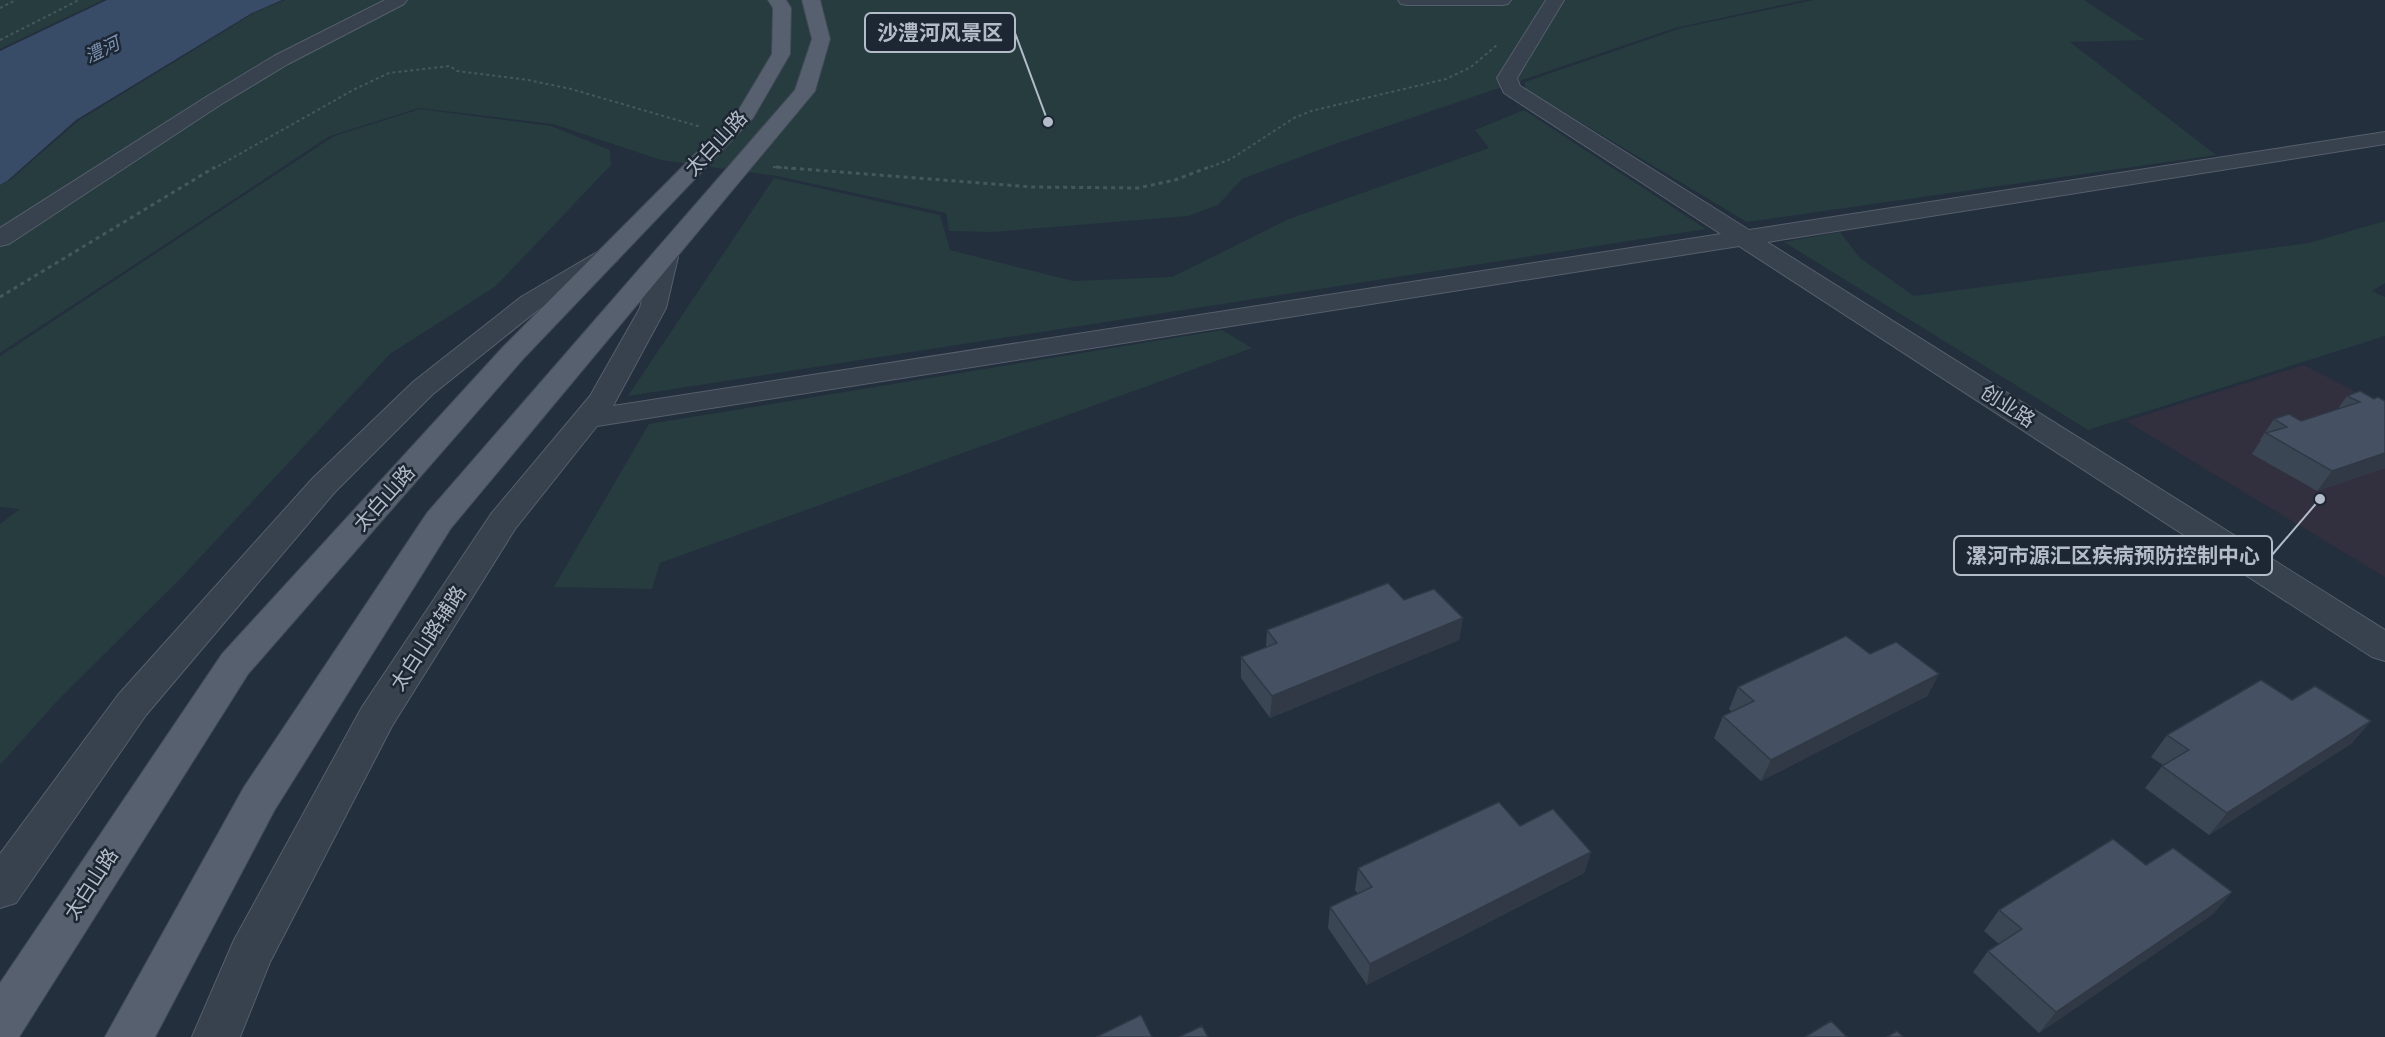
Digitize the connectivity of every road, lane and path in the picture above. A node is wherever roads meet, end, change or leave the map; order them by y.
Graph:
1 (16, 0) edge
2 (79, 0) edge
3 (398, 0) edge
4 (777, 0) edge
5 (811, 0) edge
6 (1407, 0) edge
7 (1502, 0) edge
8 (1556, 0) edge
9 (0, 8) edge
10 (1541, 23) junction
11 (0, 40) edge
12 (727, 133) junction
13 (2385, 138) edge
14 (742, 165) junction
15 (1747, 238) junction
16 (0, 239) edge
17 (608, 256) junction
18 (665, 256) junction
19 (0, 297) edge
20 (586, 418) junction
21 (2385, 648) edge
22 (0, 889) edge
23 (0, 1024) edge
24 (129, 1037) edge
25 (216, 1037) edge

1 - 9 path
2 - 11 path
3 - 16 street
4 - 12 main road, 太白山路
5 - 14 main road, 太白山路
6 - 7 street
8 - 10 street
10 - 14 path
10 - 15 street, 创业路
12 - 17 main road, 太白山路
12 - 19 path
13 - 15 street
14 - 18 main road, 太白山路
15 - 20 street
15 - 21 street, 创业路
17 - 22 street
17 - 23 main road, 太白山路
18 - 20 street, 太白山路辅路
18 - 24 main road, 太白山路
20 - 25 street, 太白山路辅路

